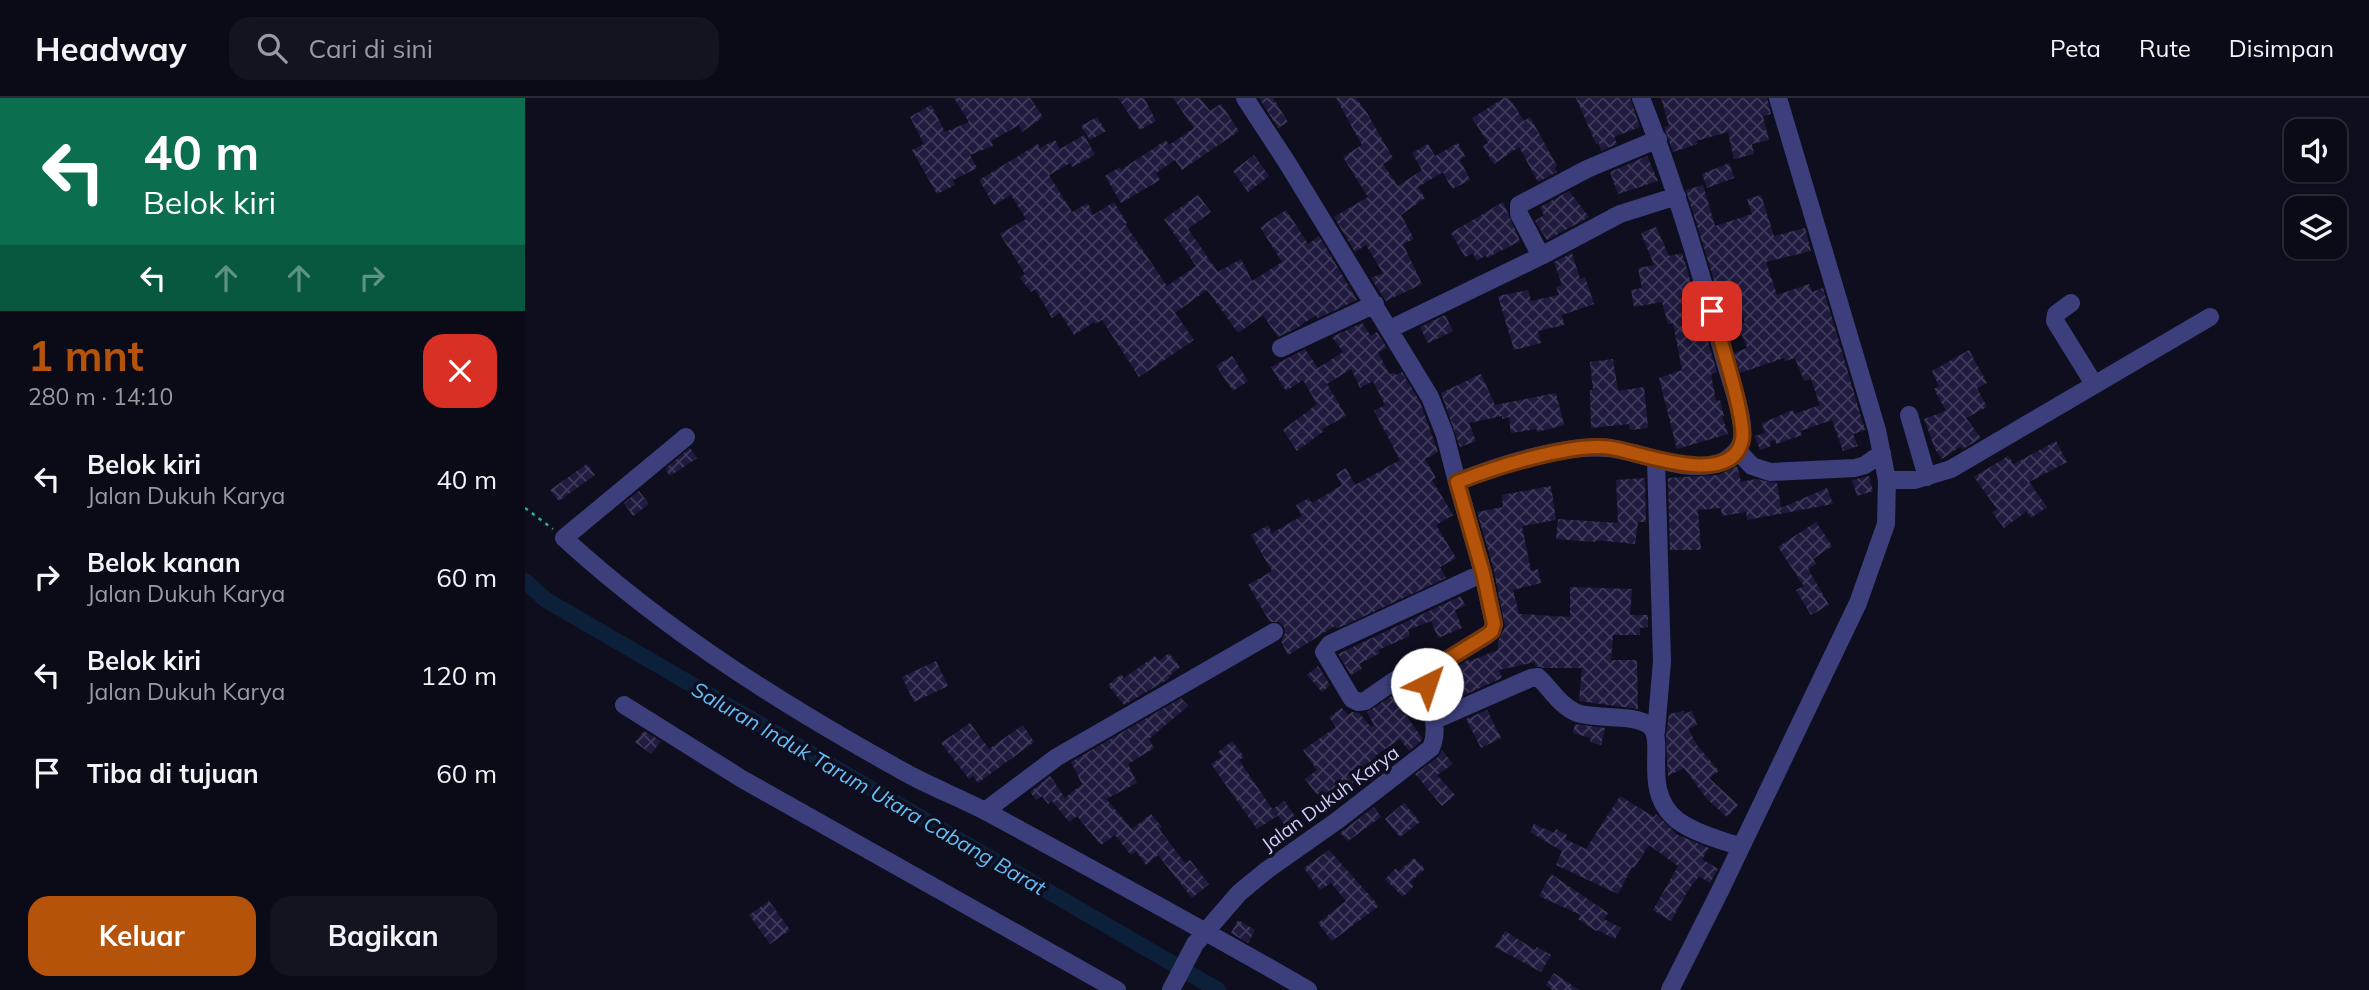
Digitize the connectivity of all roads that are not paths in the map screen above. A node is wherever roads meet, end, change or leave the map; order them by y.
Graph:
1 (1245, 98) edge
2 (1641, 98) edge
3 (1778, 98) edge
4 (1658, 139) junction
5 (1677, 196) junction
6 (1541, 256) junction
7 (2071, 303) dead end
8 (1375, 304) junction
9 (2210, 317) dead end
10 (1390, 329) junction
11 (1282, 348) dead end
12 (2094, 384) junction
13 (1909, 415) dead end
14 (686, 437) dead end
15 (1737, 450) junction
16 (1882, 453) junction
17 (1656, 459) junction
18 (1927, 477) junction
19 (1887, 480) junction
20 (1457, 482) junction
21 (1483, 573) junction
22 (1274, 632) dead end
23 (1432, 669) junction
24 (624, 705) dead end
25 (1435, 720) junction
26 (1656, 732) junction
27 (985, 811) junction
28 (1741, 847) junction
29 (1200, 937) junction
30 (1117, 990) edge
31 (1171, 990) edge
32 (1308, 990) edge
33 (1670, 990) edge

1 - 8 street
2 - 4 street
3 - 16 street
4 - 5 street
4 - 6 street
5 - 6 street
5 - 15 street
6 - 10 street
7 - 12 street
8 - 10 street
8 - 11 street
9 - 12 street
10 - 20 street
12 - 18 street
13 - 18 street
14 - 27 street
15 - 16 street
15 - 17 street
16 - 19 street
17 - 20 street
17 - 26 street
18 - 19 street
19 - 28 street
20 - 21 street
21 - 23 street
21 - 23 street
22 - 27 street
23 - 25 street, Jalan Dukuh Karya
24 - 30 street
25 - 26 street
25 - 29 street, Jalan Dukuh Karya
26 - 28 street
27 - 29 street
28 - 33 street
29 - 31 street, Jalan Dukuh Karya
29 - 32 street

